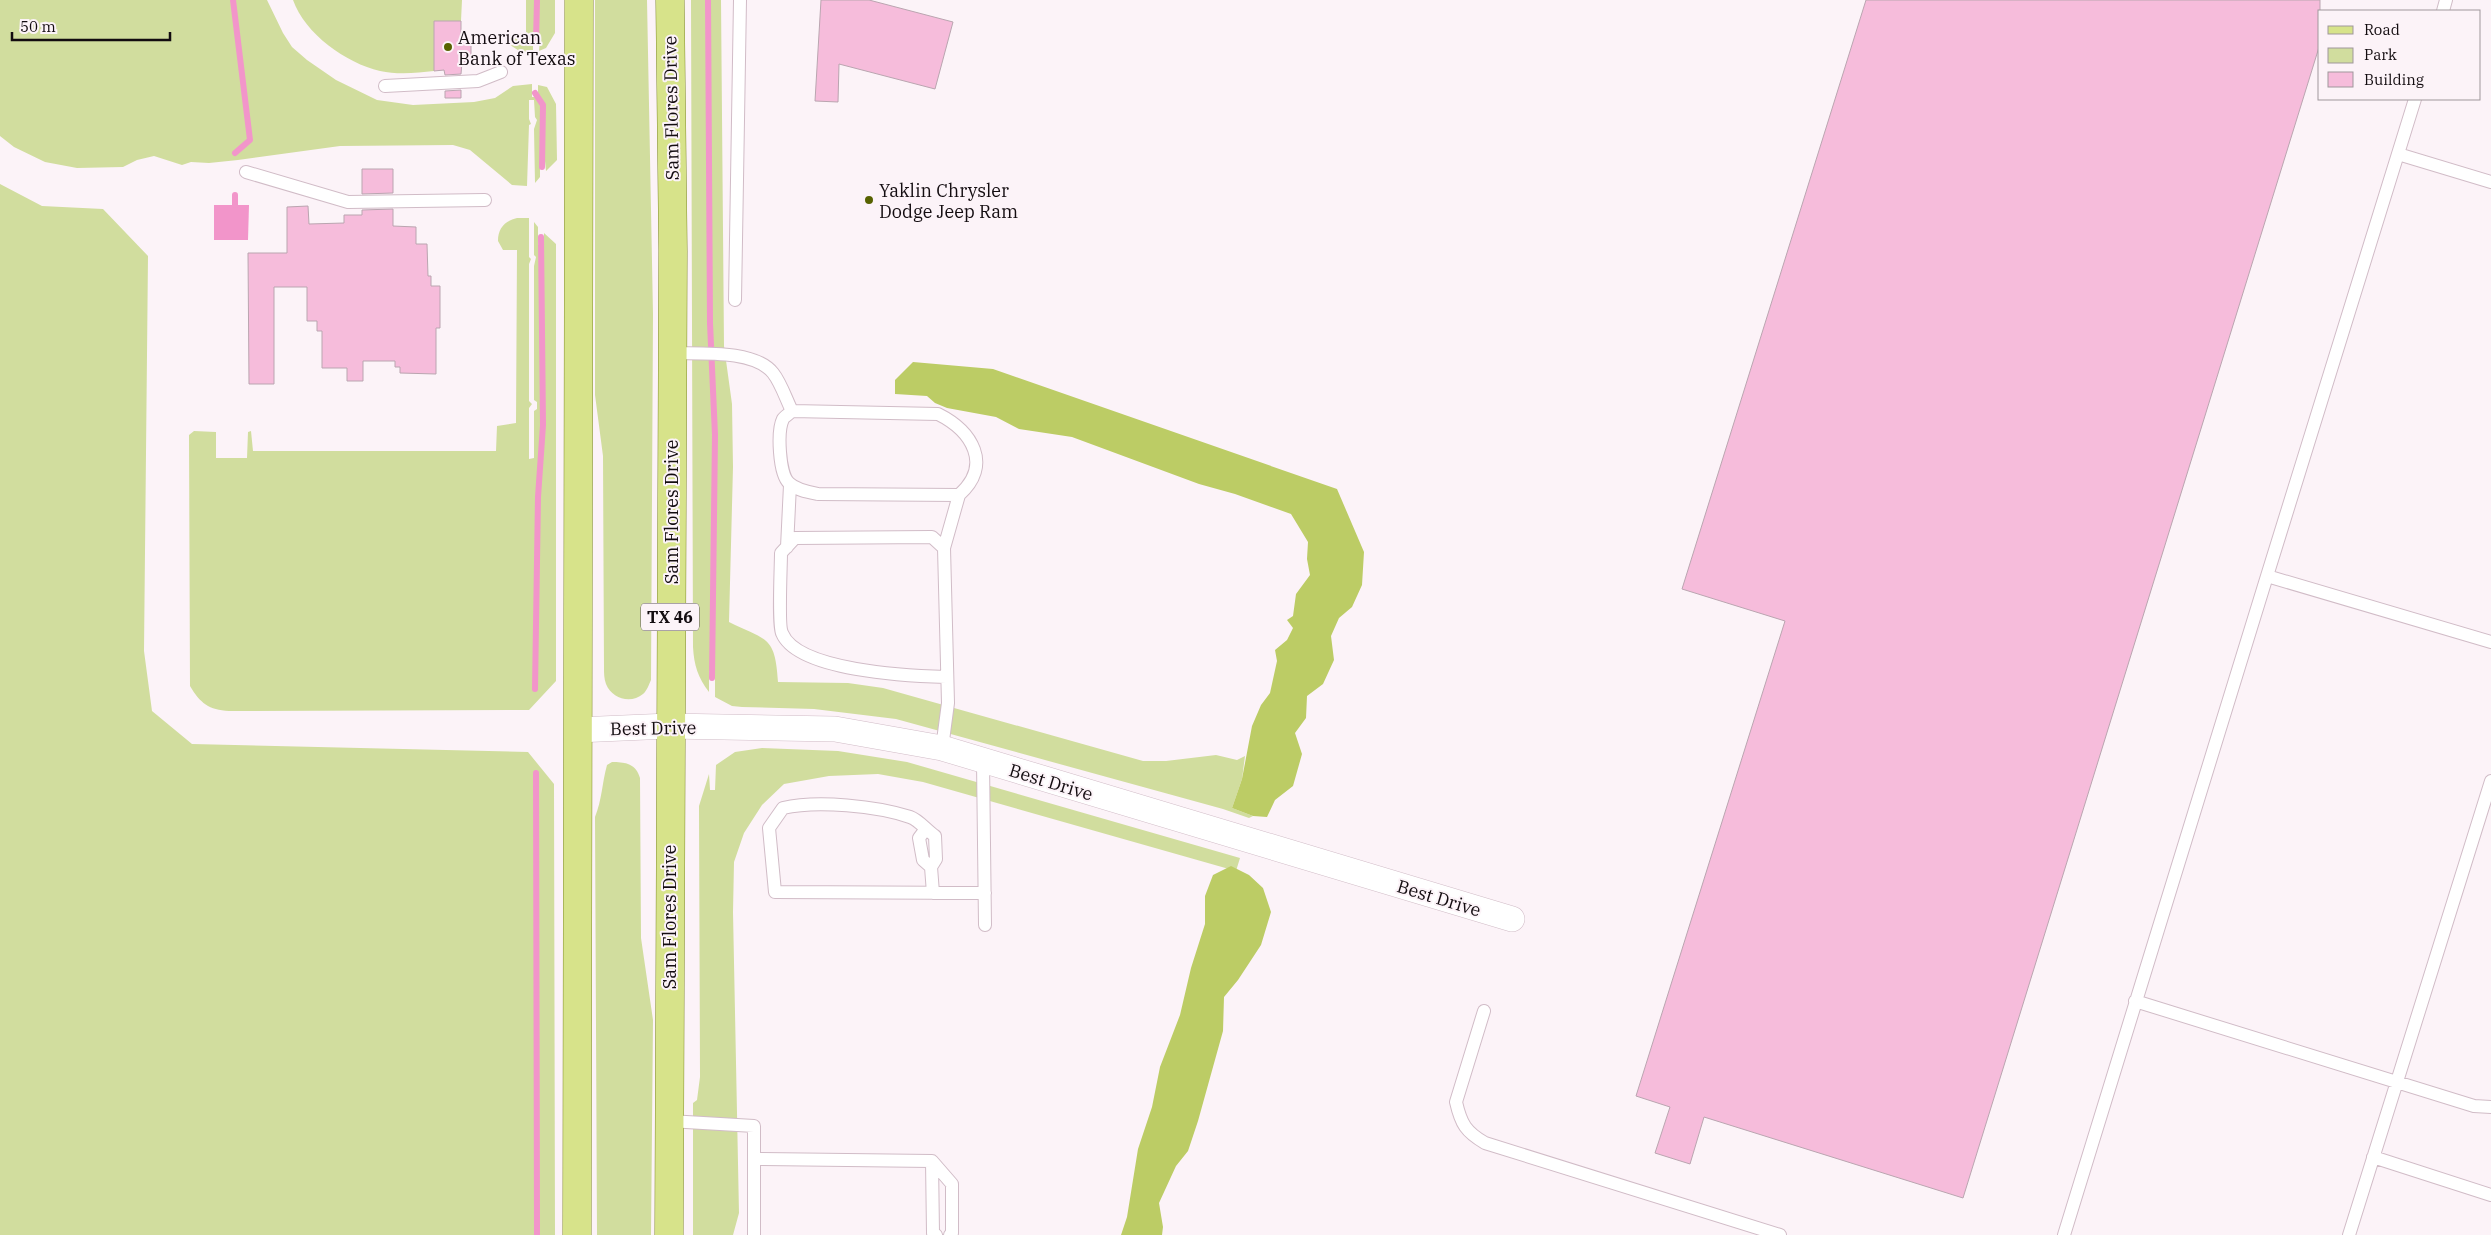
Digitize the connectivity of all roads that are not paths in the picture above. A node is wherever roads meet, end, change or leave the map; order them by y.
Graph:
1 (578, 0) edge
2 (670, 0) edge
3 (740, 0) edge
4 (501, 72) dead end
5 (385, 86) dead end
6 (2415, 100) edge
7 (2398, 154) junction
8 (246, 172) dead end
9 (2491, 182) edge
10 (485, 200) dead end
11 (735, 300) dead end
12 (671, 353) junction
13 (792, 412) junction
14 (790, 485) junction
15 (959, 495) junction
16 (787, 547) junction
17 (944, 548) junction
18 (2267, 576) junction
19 (2491, 642) edge
20 (946, 676) junction
21 (669, 726) junction
22 (577, 730) junction
23 (942, 748) junction
24 (982, 762) junction
25 (2491, 781) edge
26 (933, 893) junction
27 (985, 893) junction
28 (1512, 919) dead end
29 (985, 925) dead end
30 (2135, 1001) junction
31 (1484, 1011) dead end
32 (2397, 1082) junction
33 (2491, 1107) edge
34 (669, 1121) junction
35 (2373, 1158) junction
36 (754, 1159) junction
37 (932, 1161) junction
38 (2491, 1195) edge
39 (578, 1235) edge
40 (669, 1235) edge
41 (754, 1235) edge
42 (936, 1235) edge
43 (950, 1235) edge
44 (1780, 1235) edge
45 (2064, 1235) edge
46 (2349, 1235) edge

1 - 22 main road
2 - 12 main road, Sam Flores Drive / TX 46
3 - 11 lane
4 - 5 lane
6 - 7 lane
7 - 9 lane
7 - 18 lane
8 - 10 lane
12 - 13 lane
12 - 21 main road, Sam Flores Drive / TX 46
13 - 14 lane
13 - 15 lane
14 - 15 lane
14 - 16 lane
15 - 17 lane
16 - 17 lane
16 - 20 lane
17 - 20 lane
18 - 19 lane
18 - 30 lane
20 - 23 lane
21 - 22 street, Best Drive
21 - 23 street, Best Drive
21 - 34 main road, Sam Flores Drive / TX 46
22 - 39 main road
23 - 24 street, Best Drive
24 - 27 lane
24 - 28 street, Best Drive
25 - 32 lane
26 - 26 lane
26 - 27 lane
27 - 29 lane
30 - 32 lane
30 - 45 lane
31 - 44 lane
32 - 33 lane
32 - 35 lane
34 - 36 lane
34 - 40 main road, Sam Flores Drive / TX 46
35 - 38 lane
35 - 46 lane
36 - 37 lane
36 - 41 lane
37 - 42 lane
37 - 43 lane

